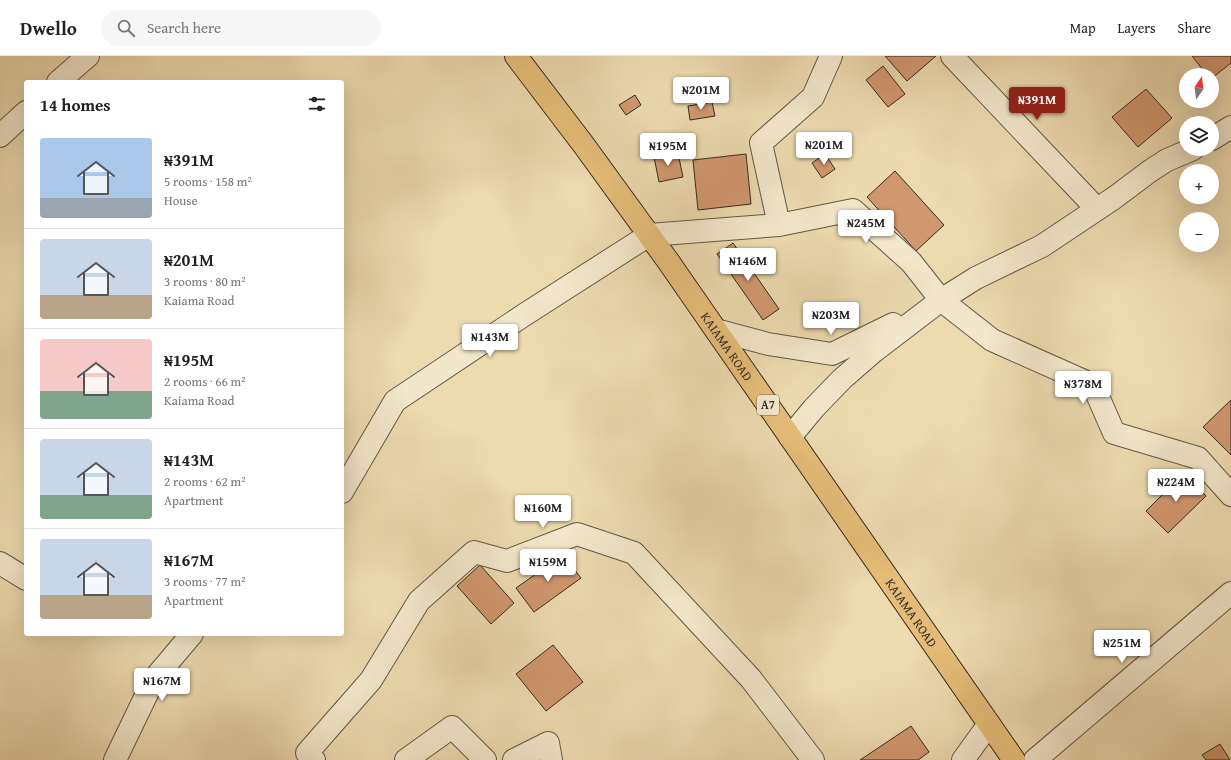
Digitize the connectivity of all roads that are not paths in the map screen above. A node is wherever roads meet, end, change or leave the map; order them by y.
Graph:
1 (88, 56) edge
2 (516, 56) edge
3 (831, 56) edge
4 (952, 56) edge
5 (60, 80) edge
6 (24, 114) edge
7 (0, 136) edge
8 (1179, 155) edge
9 (1097, 210) junction
10 (779, 225) junction
11 (649, 235) junction
12 (941, 300) junction
13 (716, 330) junction
14 (790, 436) junction
15 (344, 489) edge
16 (1231, 495) edge
17 (0, 562) edge
18 (24, 578) edge
19 (1231, 593) edge
20 (190, 636) edge
21 (989, 724) junction
22 (115, 760) edge
23 (314, 760) edge
24 (406, 760) edge
25 (485, 760) edge
26 (514, 760) edge
27 (551, 760) edge
28 (813, 760) edge
29 (964, 760) edge
30 (1014, 760) edge
31 (1035, 760) edge

1 - 5 street
2 - 11 highway, KAIAMA ROAD / A7
3 - 10 street
4 - 9 street
6 - 7 street
8 - 9 street
9 - 12 street
10 - 11 street
10 - 12 street
11 - 13 highway, KAIAMA ROAD / A7
11 - 15 street
12 - 13 street
12 - 14 street
12 - 16 street
13 - 14 highway, KAIAMA ROAD / A7
14 - 21 highway, KAIAMA ROAD / A7
17 - 18 street
19 - 31 street
20 - 22 street
21 - 29 street
21 - 30 highway, KAIAMA ROAD / A7
23 - 28 street
24 - 25 street
26 - 27 street

